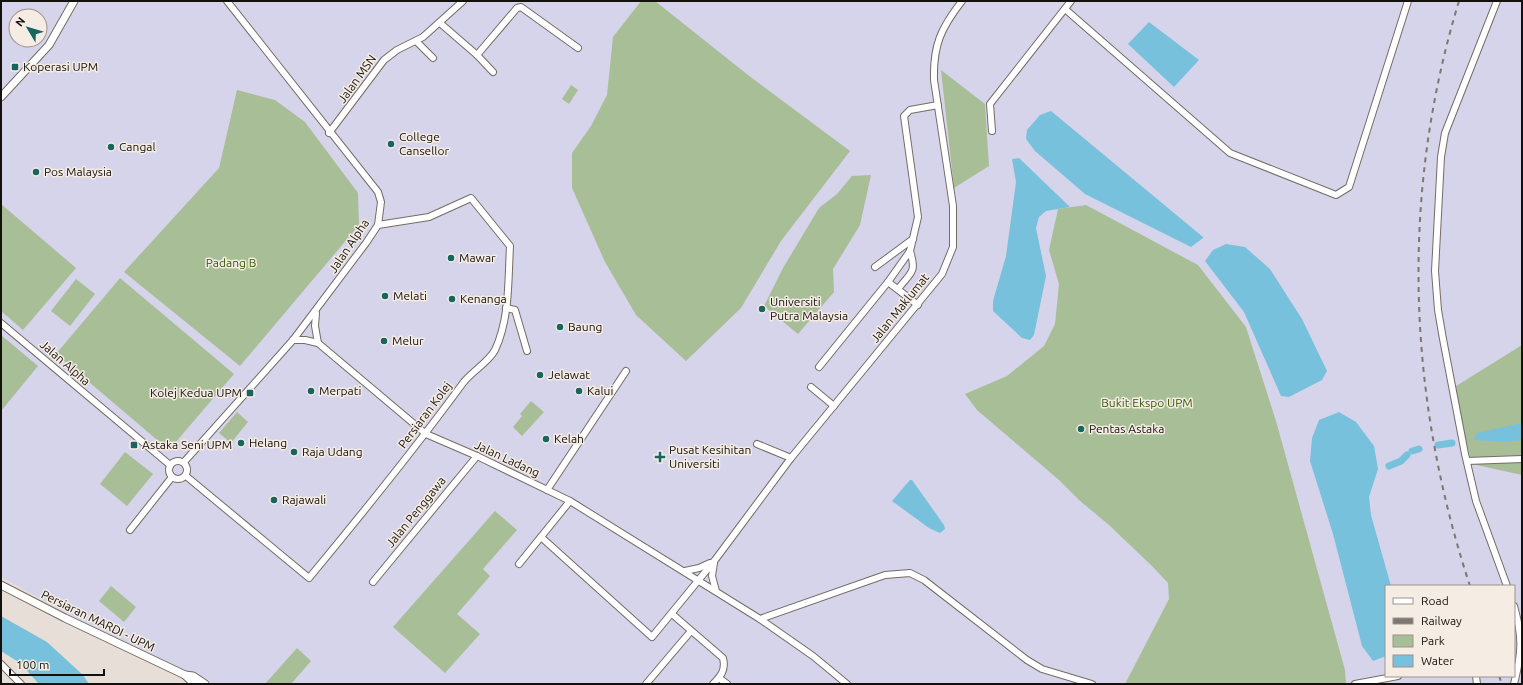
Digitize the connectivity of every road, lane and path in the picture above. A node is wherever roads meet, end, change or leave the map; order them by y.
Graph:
1 (74, 1) edge
2 (227, 1) edge
3 (463, 1) edge
4 (962, 1) edge
5 (1071, 1) edge
6 (1408, 1) edge
7 (1497, 1) edge
8 (1065, 9) junction
9 (440, 23) junction
10 (416, 41) junction
11 (578, 48) dead end
12 (477, 55) junction
13 (433, 58) dead end
14 (492, 72) dead end
15 (1, 96) edge
16 (938, 105) junction
17 (992, 131) dead end
18 (330, 133) junction
19 (378, 225) junction
20 (913, 239) junction
21 (910, 251) junction
22 (875, 267) dead end
23 (888, 282) junction
24 (898, 289) junction
25 (918, 304) junction
26 (506, 308) junction
27 (317, 310) junction
28 (1, 323) edge
29 (293, 340) junction
30 (318, 343) junction
31 (527, 350) dead end
32 (819, 366) dead end
33 (626, 371) dead end
34 (811, 387) dead end
35 (834, 406) junction
36 (426, 434) junction
37 (757, 444) dead end
38 (477, 456) junction
39 (790, 458) junction
40 (1522, 459) edge
41 (1467, 461) junction
42 (184, 462) junction
43 (170, 465) junction
44 (186, 476) junction
45 (172, 477) junction
46 (547, 490) junction
47 (570, 501) junction
48 (130, 530) dead end
49 (541, 537) junction
50 (715, 560) junction
51 (519, 564) dead end
52 (685, 571) junction
53 (699, 580) junction
54 (373, 582) dead end
55 (1, 585) edge
56 (1507, 585) edge
57 (716, 591) junction
58 (1515, 610) edge
59 (672, 614) junction
60 (760, 619) junction
61 (691, 631) junction
62 (1, 664) edge
63 (185, 675) junction
64 (1392, 677) edge
65 (719, 678) junction
66 (21, 684) edge
67 (194, 684) edge
68 (205, 684) edge
69 (646, 684) edge
70 (713, 684) edge
71 (727, 684) edge
72 (847, 684) edge
73 (1092, 684) edge
74 (1354, 684) edge
75 (1514, 684) edge

1 - 15 street
2 - 18 street, Jalan Alpha
3 - 9 street, Jalan MSN
4 - 16 street, Jalan Maklumat
5 - 8 street
6 - 8 street
7 - 41 street
8 - 17 street
9 - 10 street, Jalan MSN
9 - 12 street
10 - 13 street
10 - 18 street, Jalan MSN
11 - 12 street
12 - 14 street
16 - 20 street
16 - 25 street, Jalan Maklumat
18 - 19 street, Jalan Alpha
19 - 26 street, Persiaran Kolej
19 - 27 street, Jalan Alpha
20 - 21 street
20 - 22 street
21 - 23 street
21 - 24 street
23 - 24 street
23 - 32 street
24 - 25 street
25 - 35 street, Jalan Maklumat
26 - 31 street
26 - 36 street, Persiaran Kolej
27 - 29 street, Jalan Alpha
27 - 30 street
28 - 43 street, Jalan Alpha
29 - 30 street
29 - 42 street, Jalan Alpha
30 - 36 street, Jalan Ladang
33 - 46 street
34 - 35 street
35 - 39 street, Jalan Maklumat
36 - 38 street, Jalan Ladang
36 - 44 street, Persiaran Kolej
37 - 39 street
38 - 46 street, Jalan Ladang
38 - 54 street, Jalan Penggawa
39 - 50 street, Jalan Maklumat
40 - 41 street
41 - 56 street
42 - 43 street
42 - 44 street
43 - 45 street
44 - 45 street
45 - 48 street
46 - 47 street, Jalan Ladang
47 - 49 street
47 - 52 street, Jalan Ladang
49 - 51 street
49 - 59 street, Jalan Maklumat
50 - 52 street
50 - 53 street, Jalan Maklumat
50 - 57 street
52 - 53 street, Jalan Ladang
53 - 57 street, Jalan Ladang
53 - 59 street, Jalan Maklumat
55 - 63 street, Persiaran MARDI - UPM
57 - 60 street, Jalan Ladang
58 - 75 street
59 - 61 street
60 - 72 street, Jalan Ladang
60 - 73 street
61 - 65 street
61 - 69 street
62 - 66 street
63 - 67 street, Persiaran MARDI - UPM
63 - 68 street, Persiaran MARDI - UPM
64 - 74 street
65 - 70 street
65 - 71 street

